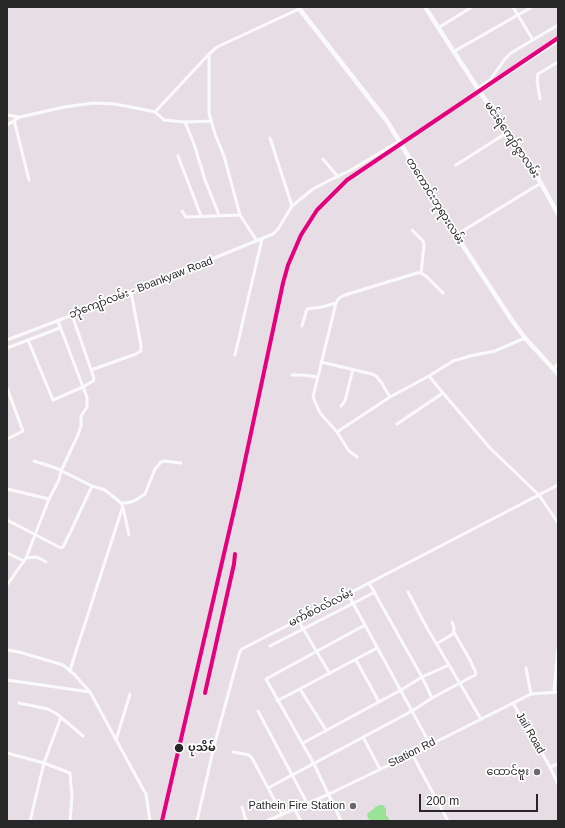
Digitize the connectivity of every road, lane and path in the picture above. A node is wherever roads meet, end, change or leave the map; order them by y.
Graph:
1 (425, 7) edge
2 (472, 7) edge
3 (513, 7) edge
4 (532, 7) edge
5 (298, 8) edge
6 (518, 15) junction
7 (558, 25) edge
8 (438, 28) junction
9 (533, 40) junction
10 (557, 42) edge
11 (454, 52) junction
12 (209, 54) junction
13 (558, 62) edge
14 (478, 90) junction
15 (540, 99) dead end
16 (155, 112) junction
17 (7, 115) edge
18 (20, 117) junction
19 (14, 120) junction
20 (211, 121) junction
21 (185, 122) junction
22 (7, 124) edge
23 (508, 132) junction
24 (270, 138) dead end
25 (398, 142) junction
26 (178, 156) dead end
27 (323, 159) dead end
28 (456, 165) dead end
29 (338, 177) junction
30 (29, 180) dead end
31 (541, 183) junction
32 (292, 206) junction
33 (182, 210) dead end
34 (558, 214) edge
35 (219, 215) junction
36 (240, 215) junction
37 (201, 216) junction
38 (412, 230) dead end
39 (456, 235) junction
40 (262, 239) junction
41 (257, 241) junction
42 (422, 273) junction
43 (131, 292) junction
44 (443, 293) dead end
45 (336, 302) junction
46 (72, 315) junction
47 (58, 321) junction
48 (302, 326) dead end
49 (60, 328) junction
50 (525, 338) junction
51 (7, 340) edge
52 (28, 340) junction
53 (7, 348) edge
54 (235, 355) dead end
55 (321, 362) junction
56 (558, 364) edge
57 (353, 369) junction
58 (553, 369) junction
59 (91, 370) junction
60 (558, 374) edge
61 (292, 375) dead end
62 (430, 376) junction
63 (318, 377) junction
64 (83, 387) junction
65 (7, 388) edge
66 (443, 393) junction
67 (390, 397) junction
68 (342, 406) dead end
69 (397, 424) dead end
70 (336, 432) junction
71 (7, 440) edge
72 (357, 457) dead end
73 (34, 461) dead end
74 (181, 462) dead end
75 (61, 471) junction
76 (558, 485) edge
77 (92, 486) junction
78 (7, 489) edge
79 (540, 495) junction
80 (49, 499) junction
81 (121, 503) junction
82 (123, 507) junction
83 (7, 520) edge
84 (558, 523) edge
85 (34, 535) junction
86 (129, 535) dead end
87 (7, 553) edge
88 (25, 560) junction
89 (46, 562) dead end
90 (369, 583) junction
91 (7, 585) edge
92 (375, 592) junction
93 (408, 592) dead end
94 (348, 594) junction
95 (353, 605) junction
96 (298, 620) junction
97 (452, 622) dead end
98 (365, 625) junction
99 (303, 629) junction
100 (454, 632) junction
101 (436, 644) junction
102 (270, 646) dead end
103 (377, 648) junction
104 (558, 648) edge
105 (7, 650) edge
106 (316, 650) junction
107 (356, 660) junction
108 (448, 665) junction
109 (526, 668) dead end
110 (70, 670) junction
111 (330, 674) junction
112 (422, 677) junction
113 (7, 680) edge
114 (460, 683) junction
115 (300, 689) junction
116 (401, 690) junction
117 (90, 692) junction
118 (556, 692) edge
119 (130, 694) dead end
120 (531, 694) junction
121 (432, 698) junction
122 (277, 701) junction
123 (379, 702) junction
124 (19, 703) dead end
125 (513, 703) junction
126 (258, 711) dead end
127 (412, 711) junction
128 (61, 717) junction
129 (481, 719) junction
130 (326, 730) junction
131 (83, 736) dead end
132 (364, 737) junction
133 (116, 740) junction
134 (303, 743) junction
135 (430, 744) junction
136 (233, 752) dead end
137 (7, 753) edge
138 (412, 754) junction
139 (44, 763) junction
140 (314, 764) junction
141 (558, 764) edge
142 (550, 766) junction
143 (380, 769) junction
144 (293, 776) junction
145 (558, 784) edge
146 (268, 788) junction
147 (329, 794) junction
148 (307, 803) junction
149 (242, 807) dead end
150 (294, 808) junction
151 (282, 814) junction
152 (30, 821) edge
153 (70, 821) edge
154 (150, 821) edge
155 (197, 821) edge
156 (246, 821) edge
157 (267, 821) edge
158 (301, 821) edge
159 (341, 821) edge
160 (448, 821) edge

1 - 8 main road, မင်းရဲကျော်ဇွာလမ်း
2 - 8 street
3 - 6 street
4 - 6 street
5 - 12 street
5 - 25 main road, တကောင်းဘုရားလမ်း
6 - 9 street
6 - 11 street
7 - 9 street
8 - 11 main road, မင်းရဲကျော်ဇွာလမ်း
9 - 14 street
10 - 14 street
11 - 14 main road, မင်းရဲကျော်ဇွာလမ်း
12 - 16 street
12 - 20 street
13 - 15 street
14 - 23 main road, မင်းရဲကျော်ဇွာလမ်း
16 - 18 street
16 - 21 street
17 - 18 street
18 - 19 street
19 - 22 street
19 - 30 street
20 - 21 street
20 - 36 street
21 - 35 street
23 - 28 street
23 - 31 main road, မင်းရဲကျော်ဇွာလမ်း
24 - 32 street
25 - 29 street
25 - 39 main road, တကောင်းဘုရားလမ်း
26 - 37 street
27 - 29 street
29 - 32 street
31 - 34 main road, မင်းရဲကျော်ဇွာလမ်း
31 - 39 street
32 - 40 street, ဘုံကျော်လမ်း - Boankyaw Road
33 - 37 street
35 - 36 street
35 - 37 street
36 - 41 street
38 - 42 street
39 - 50 main road, တကောင်းဘုရားလမ်း
40 - 41 street, ဘုံကျော်လမ်း - Boankyaw Road
40 - 54 street
41 - 43 street, ဘုံကျော်လမ်း - Boankyaw Road
42 - 44 street
42 - 45 street
43 - 46 street, ဘုံကျော်လမ်း - Boankyaw Road
43 - 59 street
45 - 48 street
45 - 55 street
46 - 47 street, ဘုံကျော်လမ်း - Boankyaw Road
46 - 59 street
47 - 49 street
47 - 51 street, ဘုံကျော်လမ်း - Boankyaw Road
49 - 52 street
49 - 64 street
50 - 58 main road, တကောင်းဘုရားလမ်း
50 - 62 street
52 - 53 street
52 - 64 street
55 - 57 street
55 - 63 street
56 - 58 street
57 - 67 street
57 - 68 street
58 - 60 main road, တကောင်းဘုရားလမ်း
59 - 64 street
61 - 63 street
62 - 66 street
62 - 67 street
63 - 70 street
64 - 75 street
65 - 71 street
66 - 69 street
66 - 79 street
67 - 70 street
70 - 72 street
73 - 75 street
74 - 81 street
75 - 77 street
75 - 80 street
76 - 79 street, မက်စ်ဝဲလ်လမ်း
77 - 81 street
77 - 85 street
78 - 80 street
79 - 84 street
79 - 90 street, မက်စ်ဝဲလ်လမ်း
80 - 85 street
81 - 82 street
82 - 86 street
82 - 110 street
83 - 85 street
85 - 88 street
87 - 88 street
88 - 89 street
88 - 91 street
90 - 92 street
90 - 94 street, မက်စ်ဝဲလ်လမ်း
92 - 95 street
92 - 112 street
93 - 101 street
94 - 95 street
94 - 96 street, မက်စ်ဝဲလ်လမ်း
95 - 98 street
95 - 99 street
96 - 99 street
96 - 155 street, မက်စ်ဝဲလ်လမ်း
97 - 100 street
98 - 103 street
98 - 106 street
99 - 102 street
99 - 106 street
100 - 101 street
100 - 114 street
101 - 108 street
103 - 107 street
103 - 116 street
104 - 118 street
105 - 110 street
106 - 111 street
106 - 122 street
107 - 111 street
107 - 123 street
108 - 112 street
108 - 114 street
109 - 120 street
110 - 117 street
111 - 115 street
112 - 116 street
112 - 121 street
113 - 117 street
114 - 121 street
114 - 129 street
115 - 122 street
115 - 130 street
116 - 123 street
116 - 127 street
117 - 133 street
118 - 120 street, Station Rd
119 - 133 street
120 - 125 street, Station Rd
121 - 127 street
122 - 134 street
123 - 130 street
124 - 128 street
125 - 129 street, Station Rd
125 - 142 street, Jail Road
126 - 144 street
127 - 132 street
127 - 135 street
128 - 131 street
128 - 139 street
129 - 135 street, Station Rd
130 - 134 street
132 - 140 street
132 - 143 street
133 - 154 street
134 - 140 street
135 - 138 street, Station Rd
136 - 146 street
137 - 139 street
138 - 143 street, Station Rd
138 - 160 street
139 - 152 street
139 - 153 street
140 - 144 street
140 - 147 street
141 - 142 street
142 - 145 street, Jail Road
143 - 147 street, Station Rd
144 - 146 street
144 - 148 street
146 - 151 street
147 - 148 street, Station Rd
147 - 159 street
148 - 150 street, Station Rd
149 - 156 street
150 - 151 street, Station Rd
150 - 158 street
151 - 157 street, Station Rd

